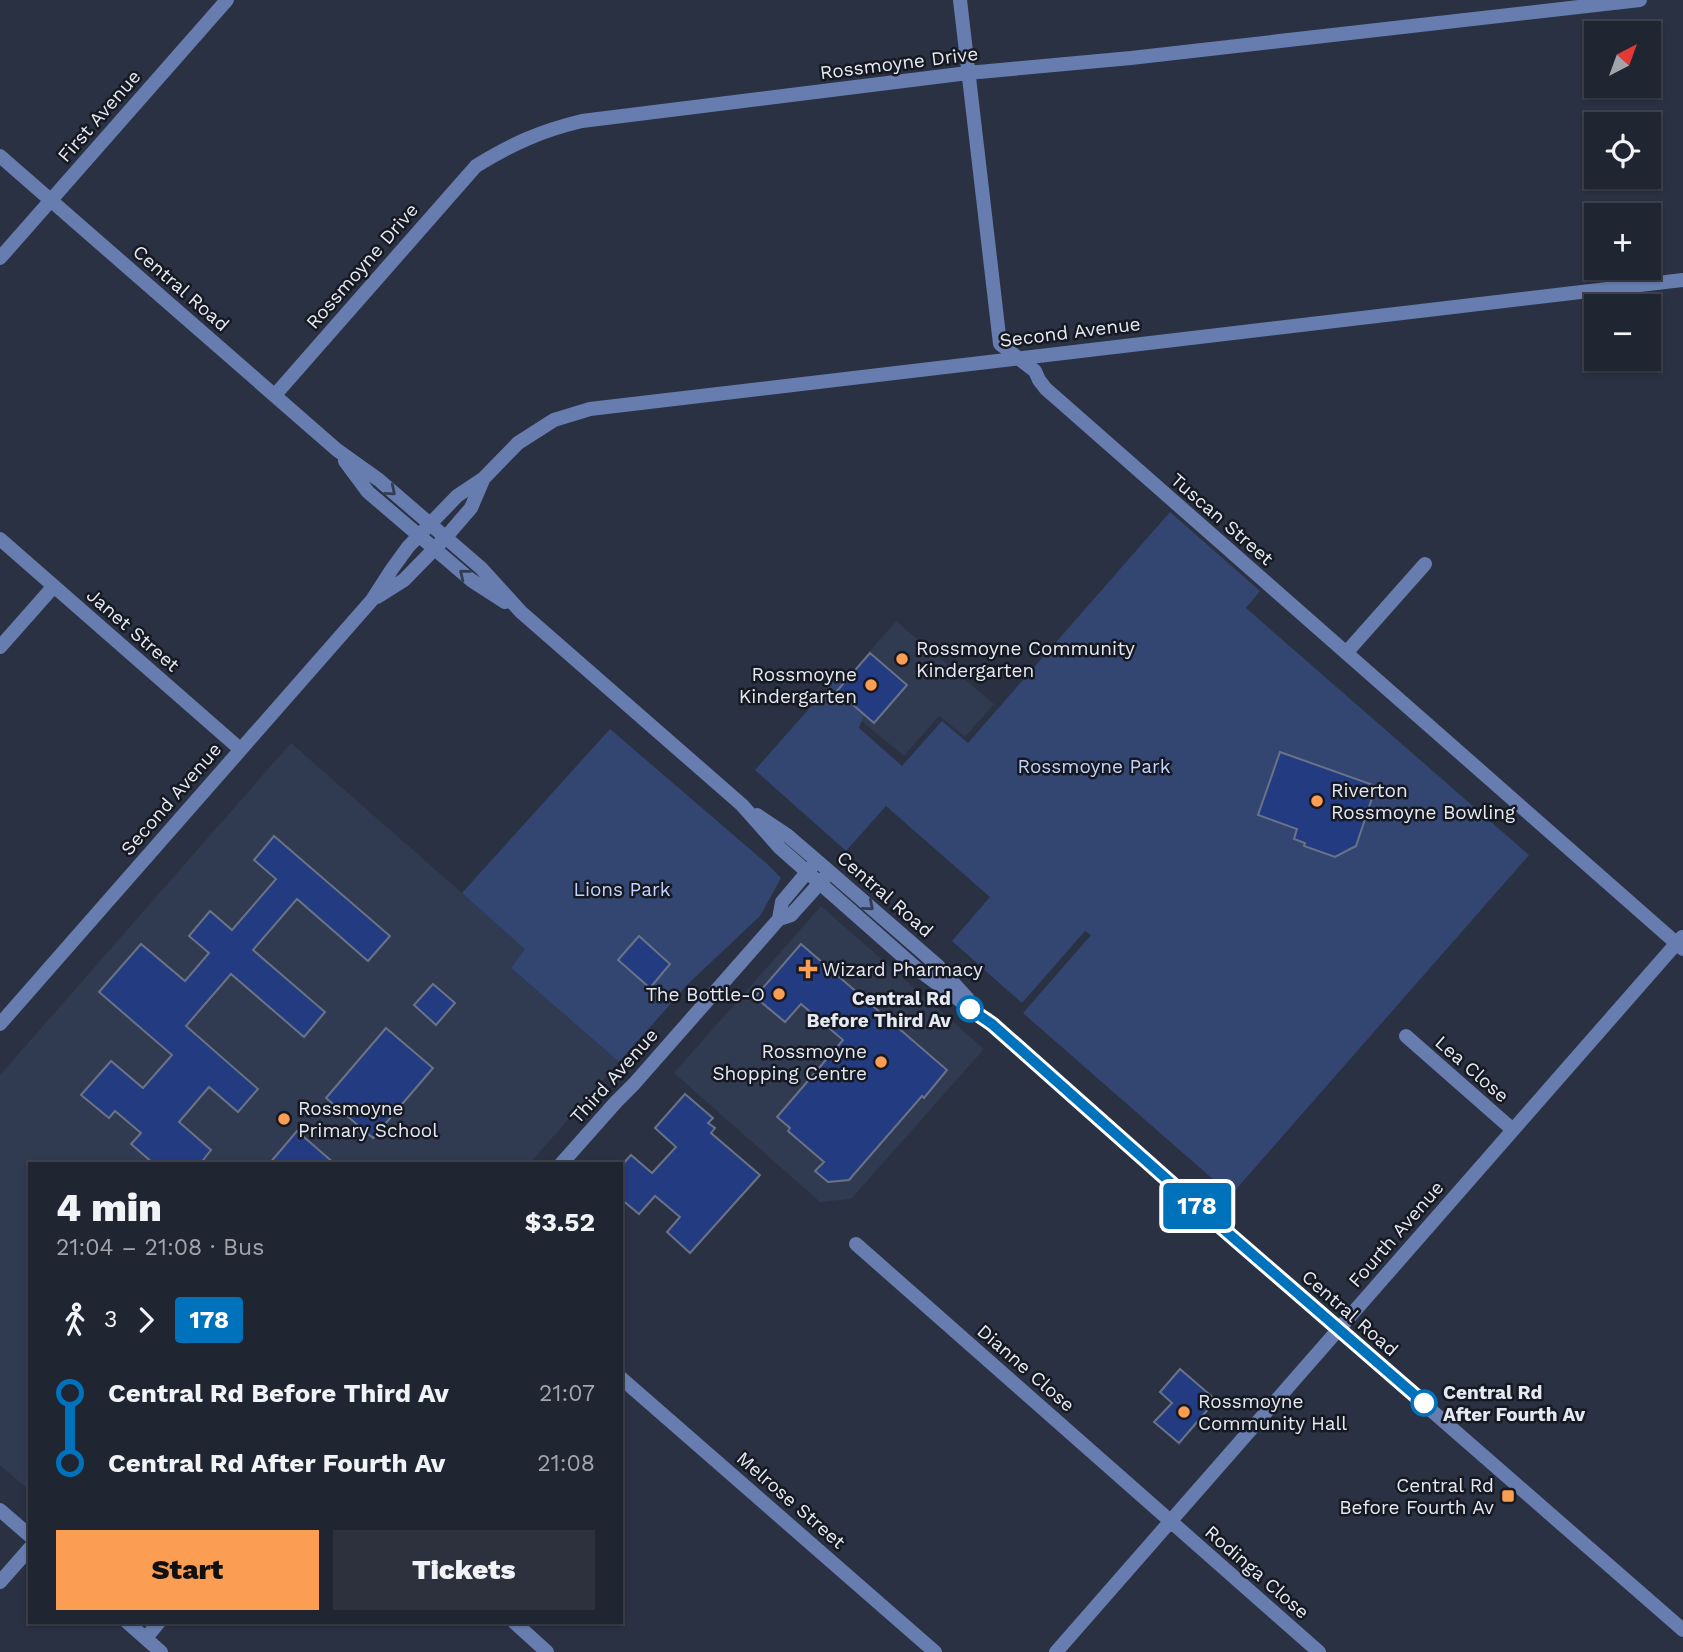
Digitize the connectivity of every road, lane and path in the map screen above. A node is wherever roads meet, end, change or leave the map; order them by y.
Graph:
1 (960, 0) edge
2 (1640, 0) edge
3 (221, 2) edge
4 (968, 73) junction
5 (0, 156) edge
6 (51, 200) junction
7 (0, 258) edge
8 (1683, 280) edge
9 (1018, 358) junction
10 (275, 395) junction
11 (337, 450) junction
12 (484, 478) junction
13 (431, 524) junction
14 (419, 536) junction
15 (446, 537) junction
16 (0, 539) edge
17 (435, 549) junction
18 (1425, 564) dead end
19 (54, 586) junction
20 (372, 600) junction
21 (521, 612) junction
22 (0, 647) edge
23 (1346, 653) junction
24 (240, 750) junction
25 (742, 805) junction
26 (817, 860) junction
27 (830, 872) junction
28 (807, 873) junction
29 (820, 884) junction
30 (779, 919) junction
31 (1681, 943) edge
32 (0, 1024) edge
33 (992, 1024) junction
34 (1406, 1036) dead end
35 (1513, 1130) junction
36 (563, 1162) edge
37 (856, 1244) dead end
38 (1339, 1329) junction
39 (623, 1380) edge
40 (0, 1510) edge
41 (1170, 1521) junction
42 (28, 1534) edge
43 (28, 1550) edge
44 (0, 1582) edge
45 (129, 1624) edge
46 (157, 1624) edge
47 (516, 1624) edge
48 (1683, 1630) edge
49 (146, 1638) junction
50 (161, 1652) edge
51 (547, 1652) edge
52 (935, 1652) edge
53 (1056, 1652) edge
54 (1319, 1652) edge

1 - 4 street, Tuscan Street
2 - 4 street, Rossmoyne Drive
3 - 6 street, First Avenue
4 - 9 street, Tuscan Street
4 - 10 street, Rossmoyne Drive
5 - 6 street, Central Road
6 - 7 street, First Avenue
6 - 10 street, Central Road
8 - 9 street, Second Avenue
9 - 12 street, Second Avenue
9 - 23 street, Tuscan Street
10 - 11 street, Central Road
11 -> 13 street, Central Road
11 - 14 street, Central Road
12 - 13 street, Second Avenue
12 - 15 street, Second Avenue
13 - 14 street, Second Avenue
13 - 15 street, Central Road
14 - 17 street, Central Road
14 - 20 street, Second Avenue
15 - 17 street, Second Avenue
15 - 21 street, Central Road
16 - 19 street, Janet Street
17 - 20 street, Second Avenue
21 -> 17 street, Central Road
18 - 23 street
19 - 22 street
19 - 24 street, Janet Street
20 - 24 street, Second Avenue
21 - 25 street, Central Road
23 - 31 street, Tuscan Street
24 - 32 street, Second Avenue
25 - 26 street, Central Road
25 - 28 street, Central Road
26 - 27 street, Central Road
26 - 28 street, Third Avenue
27 - 29 street, Third Avenue
27 -> 33 street, Central Road
28 - 29 street, Central Road
28 - 30 street, Third Avenue
29 - 30 street, Third Avenue
29 - 33 street, Central Road
30 - 36 street, Third Avenue
31 - 35 street, Fourth Avenue
33 - 38 street, Central Road
34 - 35 street, Lea Close
35 - 38 street, Fourth Avenue
37 - 41 street, Dianne Close
38 - 41 street, Fourth Avenue
38 - 48 street, Central Road
39 - 52 street, Melrose Street
40 - 42 street
41 - 53 street, Fourth Avenue
41 - 54 street, Rodinga Close
43 - 44 street
45 - 49 street
46 - 49 street
47 - 51 street
49 - 50 street

